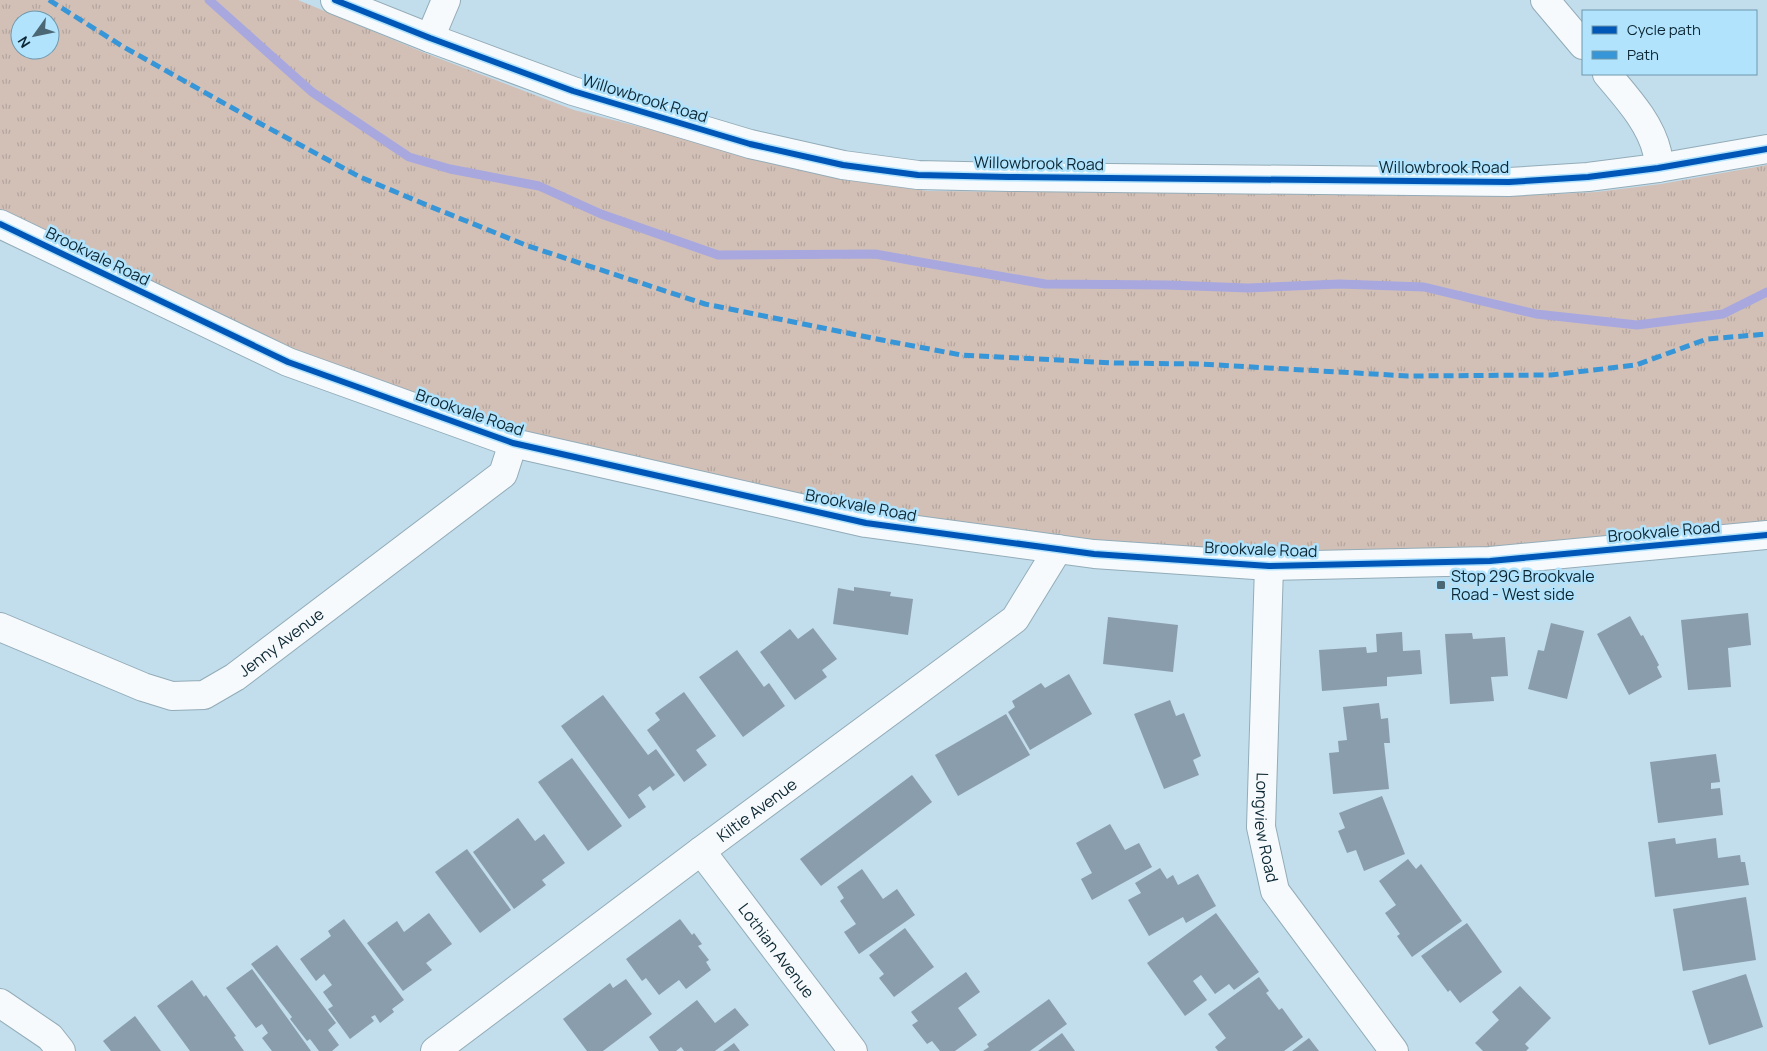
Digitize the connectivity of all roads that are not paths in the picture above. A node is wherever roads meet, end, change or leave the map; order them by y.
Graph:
1 (336, 0) edge
2 (446, 0) edge
3 (1545, 0) edge
4 (430, 38) junction
5 (1582, 44) edge
6 (1608, 75) edge
7 (1767, 148) edge
8 (1658, 168) junction
9 (0, 224) edge
10 (513, 443) junction
11 (1767, 534) edge
12 (1058, 549) junction
13 (1269, 566) junction
14 (0, 627) edge
15 (701, 851) junction
16 (0, 1003) edge
17 (61, 1051) edge
18 (435, 1051) edge
19 (853, 1051) edge
20 (1394, 1051) edge

1 - 4 street, Willowbrook Road
2 - 4 street
3 - 5 street
4 - 8 street, Willowbrook Road
6 - 8 street
7 - 8 street, Willowbrook Road
9 - 10 street, Brookvale Road
10 - 12 street, Brookvale Road
10 - 14 street, Jenny Avenue
11 - 13 street, Brookvale Road
12 - 13 street, Brookvale Road
12 - 15 street, Kiltie Avenue
13 - 20 street, Longview Road
15 - 18 street, Kiltie Avenue
15 - 19 street, Lothian Avenue
16 - 17 street

